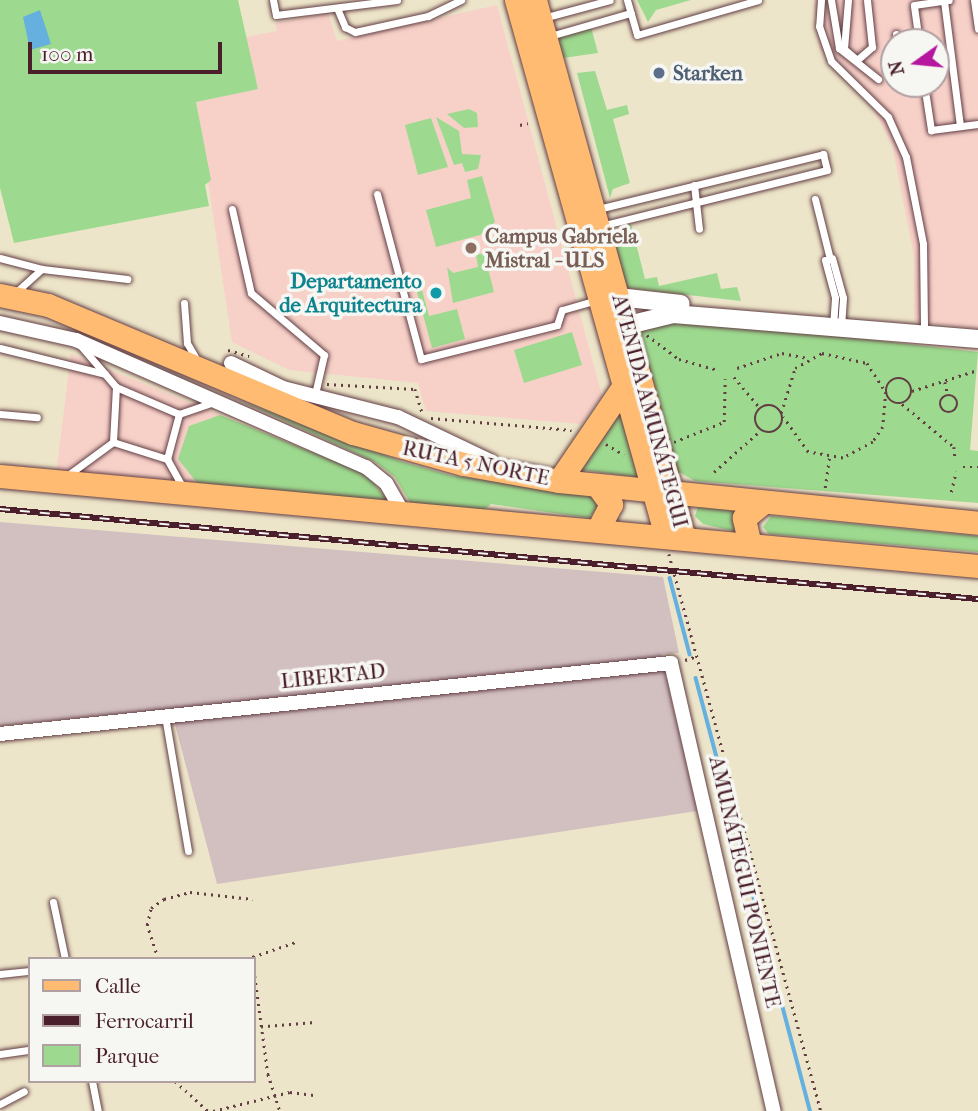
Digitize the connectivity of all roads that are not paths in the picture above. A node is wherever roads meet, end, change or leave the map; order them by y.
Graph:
1 (273, 0) edge
2 (397, 0) edge
3 (461, 0) edge
4 (515, 0) edge
5 (610, 0) edge
6 (627, 0) edge
7 (758, 0) edge
8 (821, 0) edge
9 (831, 0) edge
10 (848, 0) edge
11 (867, 0) edge
12 (946, 0) edge
13 (974, 0) edge
14 (337, 8) junction
15 (631, 13) junction
16 (541, 18) edge
17 (917, 28) edge
18 (978, 29) edge
19 (878, 79) dead end
20 (926, 98) edge
21 (978, 124) edge
22 (960, 126) junction
23 (694, 185) junction
24 (377, 194) dead end
25 (815, 199) dead end
26 (697, 201) junction
27 (232, 209) dead end
28 (587, 221) junction
29 (699, 229) dead end
30 (0, 258) edge
31 (41, 269) junction
32 (127, 279) dead end
33 (6, 296) edge
34 (184, 303) dead end
35 (607, 304) junction
36 (0, 323) edge
37 (792, 323) junction
38 (837, 327) junction
39 (628, 330) junction
40 (924, 333) junction
41 (978, 339) edge
42 (76, 340) junction
43 (0, 348) edge
44 (200, 367) junction
45 (241, 373) junction
46 (105, 374) junction
47 (116, 387) junction
48 (623, 387) junction
49 (315, 394) junction
50 (218, 401) junction
51 (0, 414) edge
52 (179, 414) junction
53 (37, 417) dead end
54 (113, 442) junction
55 (167, 459) junction
56 (522, 475) junction
57 (0, 476) edge
58 (559, 481) junction
59 (59, 482) junction
60 (597, 485) junction
61 (662, 492) junction
62 (186, 494) junction
63 (764, 502) junction
64 (405, 516) junction
65 (978, 523) edge
66 (598, 530) junction
67 (675, 538) junction
68 (750, 545) junction
69 (978, 566) edge
70 (671, 663) joint
71 (165, 716) junction
72 (0, 734) edge
73 (188, 851) dead end
74 (53, 902) dead end
75 (65, 957) edge
76 (28, 971) edge
77 (0, 974) edge
78 (28, 1050) edge
79 (0, 1054) edge
80 (92, 1083) edge
81 (24, 1091) dead end
82 (0, 1104) edge
83 (98, 1111) edge
84 (774, 1111) edge

1 - 14 lane
2 - 14 lane
3 - 14 lane
4 - 28 main road, AVENIDA AMUNÁTEGUI
5 - 16 lane
6 - 15 lane
7 - 15 lane
8 - 40 lane
9 - 19 lane
10 - 11 lane
12 - 17 lane
12 - 22 lane
13 - 18 lane
15 - 16 lane
16 - 28 main road, AVENIDA AMUNÁTEGUI
20 - 22 lane
21 - 22 lane
23 - 26 lane
23 - 26 lane
23 - 28 lane
24 - 35 lane
25 - 38 lane
26 - 28 lane
26 - 29 lane
27 - 49 lane
28 - 35 main road, AVENIDA AMUNÁTEGUI
30 - 31 lane
31 - 32 lane
31 - 33 lane
33 - 44 highway, RUTA 5 NORTE
34 - 44 lane
35 - 37 street
35 - 39 main road, AVENIDA AMUNÁTEGUI
35 - 48 main road, AVENIDA AMUNÁTEGUI
36 - 42 street
37 - 38 street
37 - 39 street
38 - 40 street
39 - 61 main road, AVENIDA AMUNÁTEGUI
40 - 41 street
42 - 46 lane
42 - 50 street
43 - 46 lane
44 - 45 highway, RUTA 5 NORTE
45 - 49 street
45 - 56 highway, RUTA 5 NORTE
46 - 47 lane
47 - 52 lane
47 - 54 lane
48 - 58 highway
48 - 61 main road, AVENIDA AMUNÁTEGUI
49 - 56 street
50 - 52 lane
50 - 64 street
51 - 53 lane
52 - 55 lane
54 - 55 lane
54 - 59 lane
55 - 62 lane
56 - 58 highway, RUTA 5 NORTE
57 - 59 highway
58 - 60 highway, RUTA 5 NORTE
59 - 62 highway
60 - 61 highway, RUTA 5 NORTE
60 - 66 highway
61 - 63 highway, RUTA 5 NORTE
61 - 67 main road, AVENIDA AMUNÁTEGUI
62 - 64 highway
63 - 65 highway, RUTA 5 NORTE
63 - 68 highway
64 - 66 highway
66 - 67 highway
67 - 68 highway
68 - 69 highway
70 - 71 street, LIBERTAD
70 - 84 street, AMUNÁTEGUI PONIENTE
71 - 72 street, LIBERTAD
71 - 73 lane
74 - 75 lane
76 - 77 lane
78 - 79 lane
80 - 83 lane
81 - 82 lane

